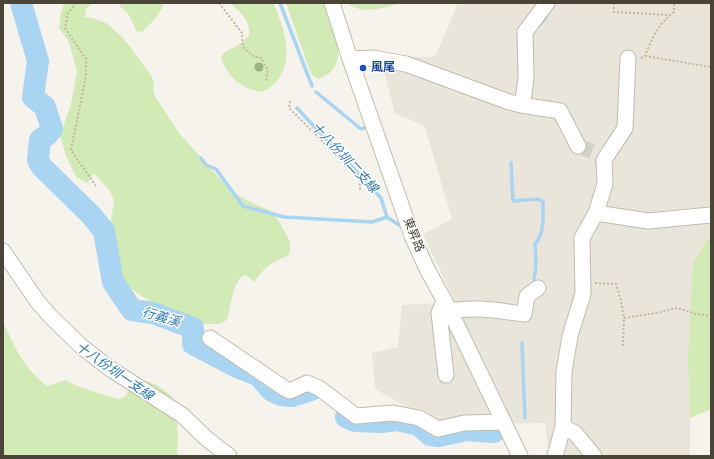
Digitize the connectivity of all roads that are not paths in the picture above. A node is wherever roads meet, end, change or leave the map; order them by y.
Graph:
1 (332, 3) edge
2 (547, 3) edge
3 (628, 58) road end
4 (350, 59) junction
5 (521, 105) junction
6 (578, 146) tunnel mouth
7 (596, 213) junction
8 (711, 215) edge
9 (3, 251) edge
10 (538, 288) dead end
11 (447, 307) junction
12 (210, 338) dead end
13 (446, 376) dead end
14 (504, 422) junction
15 (563, 427) junction
16 (229, 456) edge
17 (520, 456) edge
18 (555, 456) edge
19 (594, 456) edge

1 - 4 street, 東昇路
2 - 5 street
3 - 7 street
4 - 5 street
4 - 11 street, 東昇路
5 - 6 street
7 - 8 street
7 - 15 street
9 - 16 street
10 - 11 street
11 - 13 street
11 - 14 street, 東昇路
12 - 14 street
14 - 17 street, 東昇路
15 - 18 street
15 - 19 street

